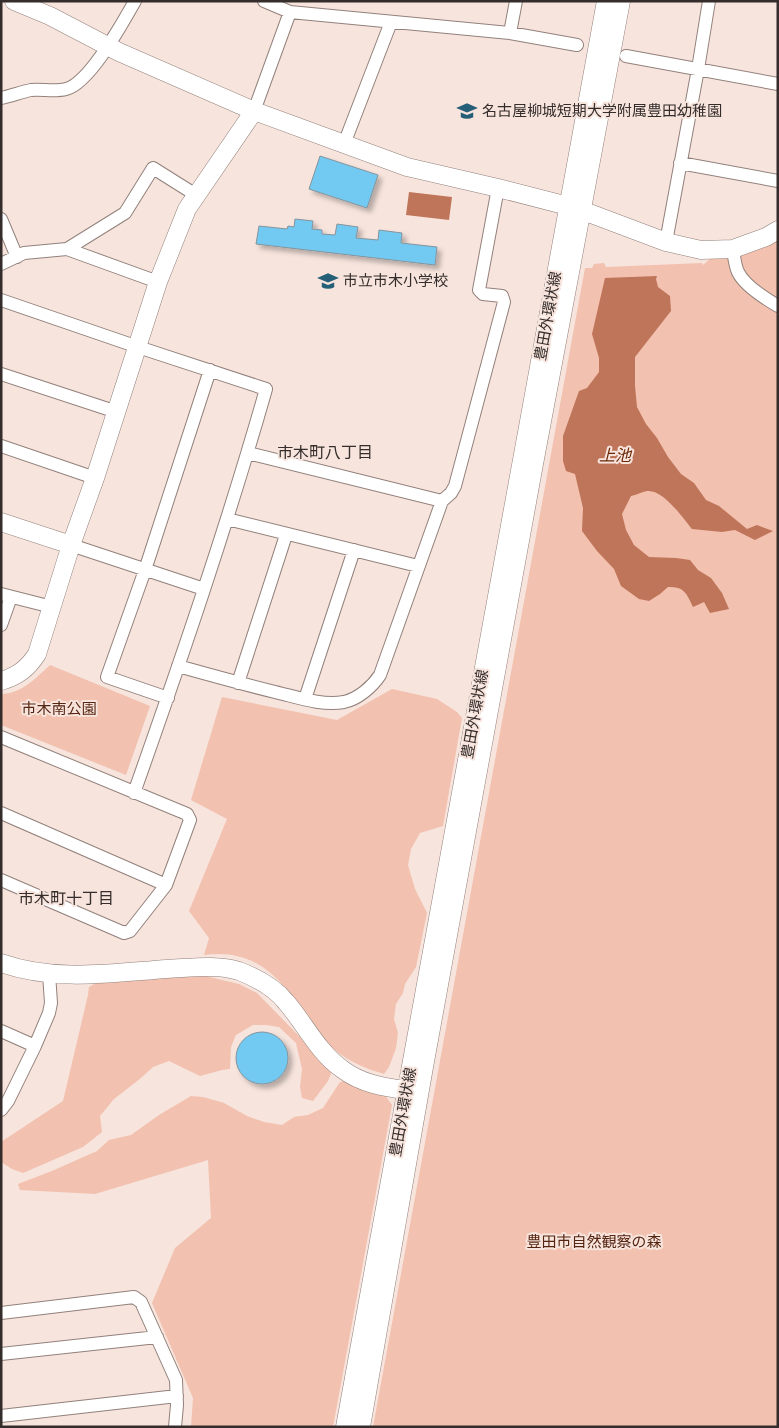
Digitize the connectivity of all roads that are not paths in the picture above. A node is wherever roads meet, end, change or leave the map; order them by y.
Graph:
1 (14, 1) edge
2 (135, 1) edge
3 (264, 1) edge
4 (332, 1) edge
5 (516, 1) edge
6 (606, 1) edge
7 (621, 1) edge
8 (709, 1) edge
9 (290, 12) junction
10 (330, 15) junction
11 (391, 22) junction
12 (510, 33) junction
13 (577, 45) dead end
14 (108, 46) junction
15 (626, 56) dead end
16 (698, 68) junction
17 (778, 84) edge
18 (1, 98) edge
19 (254, 111) junction
20 (344, 144) junction
21 (680, 163) junction
22 (778, 181) edge
23 (498, 188) junction
24 (196, 195) junction
25 (575, 208) junction
26 (1, 219) edge
27 (778, 230) edge
28 (666, 242) junction
29 (67, 249) junction
30 (733, 249) junction
31 (11, 251) edge
32 (1, 264) edge
33 (158, 282) junction
34 (1, 300) edge
35 (778, 306) edge
36 (138, 347) junction
37 (210, 370) junction
38 (1, 374) edge
39 (117, 412) junction
40 (1, 446) edge
41 (248, 453) junction
42 (95, 478) junction
43 (442, 501) junction
44 (227, 519) junction
45 (1, 522) edge
46 (286, 534) junction
47 (72, 545) junction
48 (354, 550) junction
49 (418, 566) junction
50 (145, 570) junction
51 (204, 589) junction
52 (6, 595) edge
53 (52, 607) junction
54 (1, 626) edge
55 (178, 666) junction
56 (1, 681) edge
57 (238, 683) junction
58 (168, 698) junction
59 (305, 699) junction
60 (1, 737) edge
61 (134, 793) junction
62 (1, 813) edge
63 (1, 880) edge
64 (166, 885) junction
65 (1, 963) edge
66 (49, 974) junction
67 (1, 1031) edge
68 (35, 1046) junction
69 (413, 1091) junction
70 (4, 1103) edge
71 (1, 1313) edge
72 (157, 1337) junction
73 (1, 1354) edge
74 (177, 1396) junction
75 (1, 1416) edge
76 (175, 1427) edge
77 (345, 1427) edge
78 (361, 1427) edge

1 - 14 street
2 - 14 street
3 - 9 street
4 - 10 street
5 - 12 street
6 - 25 street, 豊田外環状線
7 - 25 street, 豊田外環状線
8 - 16 street
9 - 10 street
9 - 19 street
10 - 11 street
11 - 12 street
11 - 20 street
12 - 13 street
14 - 18 street
14 - 19 street
15 - 16 street
16 - 17 street
16 - 21 street
19 - 20 street
19 - 24 street
20 - 23 street
21 - 22 street
21 - 28 street
23 - 25 street
23 - 43 street
24 - 29 street
24 - 33 street
25 - 28 street
25 - 69 street, 豊田外環状線
26 - 31 street
27 - 30 street
28 - 30 street
29 - 31 street
29 - 33 street
30 - 35 street
31 - 32 street
33 - 36 street
34 - 36 street
36 - 37 street
36 - 39 street
37 - 41 street
37 - 50 street
38 - 39 street
39 - 42 street
40 - 42 street
41 - 43 street
41 - 44 street
42 - 47 street
43 - 49 street
44 - 46 street
44 - 51 street
45 - 47 street
46 - 48 street
46 - 57 street
47 - 50 street
47 - 53 street
48 - 49 street
48 - 59 street
49 - 59 street
50 - 51 street
50 - 58 street
51 - 55 street
52 - 53 street
52 - 54 street
53 - 56 street
55 - 57 street
55 - 58 street
57 - 59 street
58 - 61 street
60 - 61 street
61 - 64 street
62 - 64 street
63 - 64 street
65 - 66 street
66 - 68 street
66 - 69 street
67 - 68 street
68 - 70 street
69 - 77 street, 豊田外環状線
69 - 78 street, 豊田外環状線
71 - 72 street
72 - 73 street
72 - 74 street
74 - 75 street
74 - 76 street

